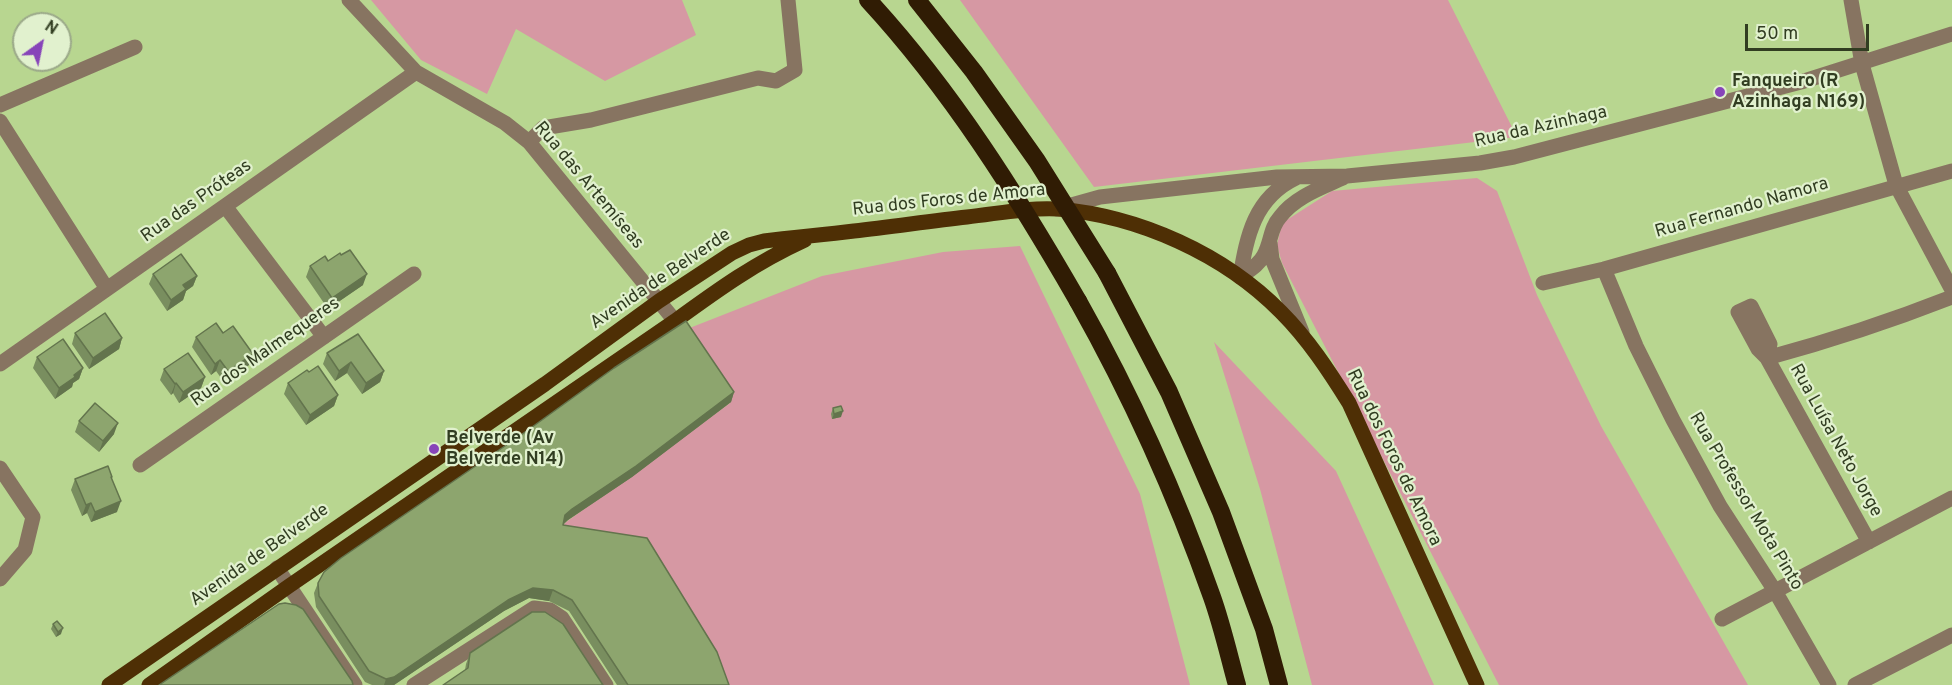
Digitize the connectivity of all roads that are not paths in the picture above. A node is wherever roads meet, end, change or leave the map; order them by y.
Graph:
1 (349, 0) edge
2 (788, 0) edge
3 (868, 0) edge
4 (917, 0) edge
5 (1851, 0) edge
6 (1952, 34) edge
7 (135, 47) dead end
8 (1862, 64) junction
9 (416, 72) junction
10 (0, 105) edge
11 (0, 121) edge
12 (529, 142) junction
13 (1952, 171) edge
14 (1302, 176) junction
15 (1347, 176) junction
16 (1896, 185) junction
17 (225, 206) junction
18 (1057, 209) junction
19 (819, 233) junction
20 (1270, 238) junction
21 (1604, 269) junction
22 (414, 274) dead end
23 (1240, 277) junction
24 (1543, 283) dead end
25 (106, 289) junction
26 (1952, 290) edge
27 (1952, 297) edge
28 (659, 301) junction
29 (675, 321) junction
30 (324, 337) junction
31 (1306, 341) junction
32 (0, 364) edge
33 (140, 465) dead end
34 (0, 468) edge
35 (1952, 498) edge
36 (1869, 542) junction
37 (277, 568) junction
38 (0, 579) edge
39 (289, 586) junction
40 (1775, 591) junction
41 (1722, 619) dead end
42 (1952, 635) edge
43 (109, 685) edge
44 (149, 685) edge
45 (356, 685) edge
46 (414, 685) edge
47 (606, 685) edge
48 (1237, 685) edge
49 (1279, 685) edge
50 (1477, 685) edge
51 (1829, 685) edge
52 (1855, 685) edge

1 - 9 street, Rua das Artemíseas
2 - 12 street
3 - 48 highway, bridge
4 - 49 highway, bridge
5 - 8 street
6 - 8 street, Rua da Azinhaga
7 - 10 street
8 - 15 street, Rua da Azinhaga
8 - 16 street
9 - 12 street, Rua das Artemíseas
9 - 17 street, Rua das Próteas
11 - 25 street
12 - 28 street, Rua das Artemíseas
13 - 16 street, Rua Fernando Namora
14 - 15 street, Rua da Azinhaga
14 - 18 street, Rua da Azinhaga
14 - 23 street
15 - 20 street
16 - 21 street, Rua Fernando Namora
16 - 26 street
17 - 25 street, Rua das Próteas
17 - 30 street
18 - 19 main road, Rua dos Foros de Amora
18 - 23 main road, Rua dos Foros de Amora
19 - 28 main road, Avenida de Belverde
19 - 29 main road
20 - 23 street
20 - 31 street
21 - 24 street, Rua Fernando Namora
21 - 40 street, Rua Professor Mota Pinto
22 - 30 street, Rua dos Malmequeres
23 - 31 main road, Rua dos Foros de Amora
25 - 32 street, Rua das Próteas
27 - 36 street, Rua Luísa Neto Jorge
28 - 29 street, Rua das Artemíseas
28 - 37 main road, Avenida de Belverde
29 - 39 main road
30 - 33 street, Rua dos Malmequeres
31 - 50 main road, Rua dos Foros de Amora
34 - 38 street
35 - 36 street
36 - 40 street
37 - 39 street
37 - 43 main road, Avenida de Belverde
39 - 44 main road
39 - 45 street
40 - 41 street
40 - 51 street, Rua Professor Mota Pinto
42 - 52 street
46 - 47 street

